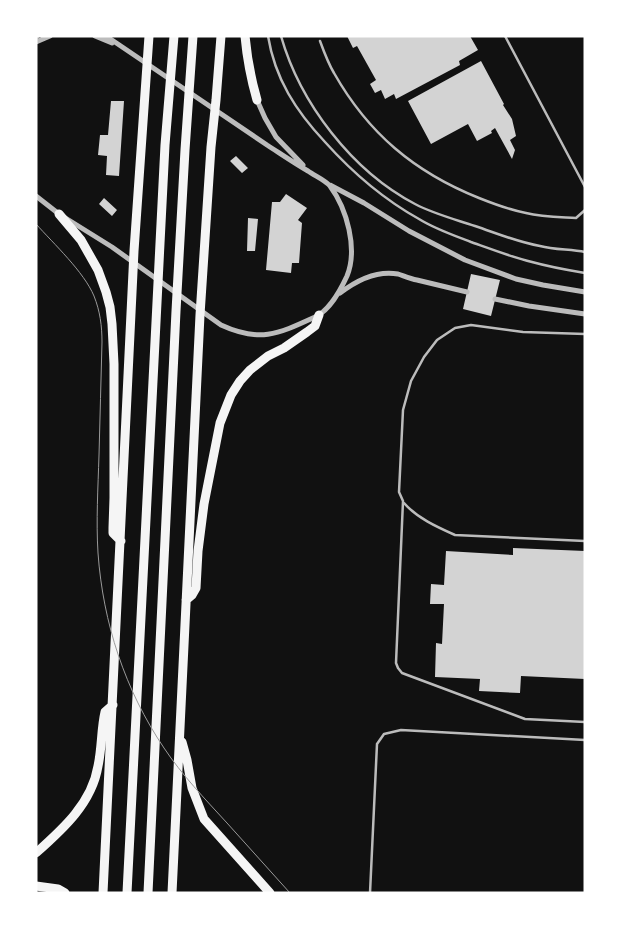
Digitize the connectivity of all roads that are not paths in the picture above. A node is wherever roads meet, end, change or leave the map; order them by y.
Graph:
1 (50, 36) edge
2 (95, 36) edge
3 (106, 36) edge
4 (112, 36) edge
5 (149, 36) edge
6 (174, 36) edge
7 (193, 36) edge
8 (221, 36) edge
9 (246, 36) edge
10 (268, 36) edge
11 (281, 36) edge
12 (505, 36) edge
13 (320, 41) dead end
14 (36, 42) edge
15 (120, 45) junction
16 (257, 100) joint
17 (308, 171) junction
18 (329, 184) junction
19 (585, 187) edge
20 (36, 196) edge
21 (585, 210) edge
22 (59, 214) junction
23 (584, 252) edge
24 (585, 273) edge
25 (467, 292) dead end
26 (585, 292) edge
27 (337, 296) junction
28 (495, 299) dead end
29 (585, 314) edge
30 (319, 315) junction
31 (585, 334) edge
32 (404, 501) junction
33 (120, 541) junction
34 (585, 541) edge
35 (186, 600) junction
36 (113, 705) junction
37 (585, 722) edge
38 (179, 734) junction
39 (585, 740) edge
40 (36, 853) edge
41 (36, 886) edge
42 (65, 893) edge
43 (103, 893) edge
44 (127, 893) edge
45 (148, 893) edge
46 (172, 893) edge
47 (270, 893) edge
48 (370, 893) edge

1 - 14 street
2 - 15 street
3 - 15 street
4 - 15 street
5 - 33 highway
6 - 44 highway
7 - 45 highway
8 - 35 highway
9 - 16 highway
10 - 24 lane
11 - 23 lane
12 - 19 lane
13 - 21 lane
15 - 17 street
16 - 17 street
17 - 18 street
18 - 26 street
18 - 27 street
20 - 22 street
22 - 30 street
22 - 33 highway
25 - 27 street
27 - 30 street
28 - 29 street
30 - 35 highway
31 - 32 lane
32 - 34 lane
32 - 37 lane
33 - 36 highway
35 - 38 highway
36 - 40 highway
36 - 43 highway
38 - 46 highway
38 - 47 highway
39 - 48 lane
41 - 42 highway

